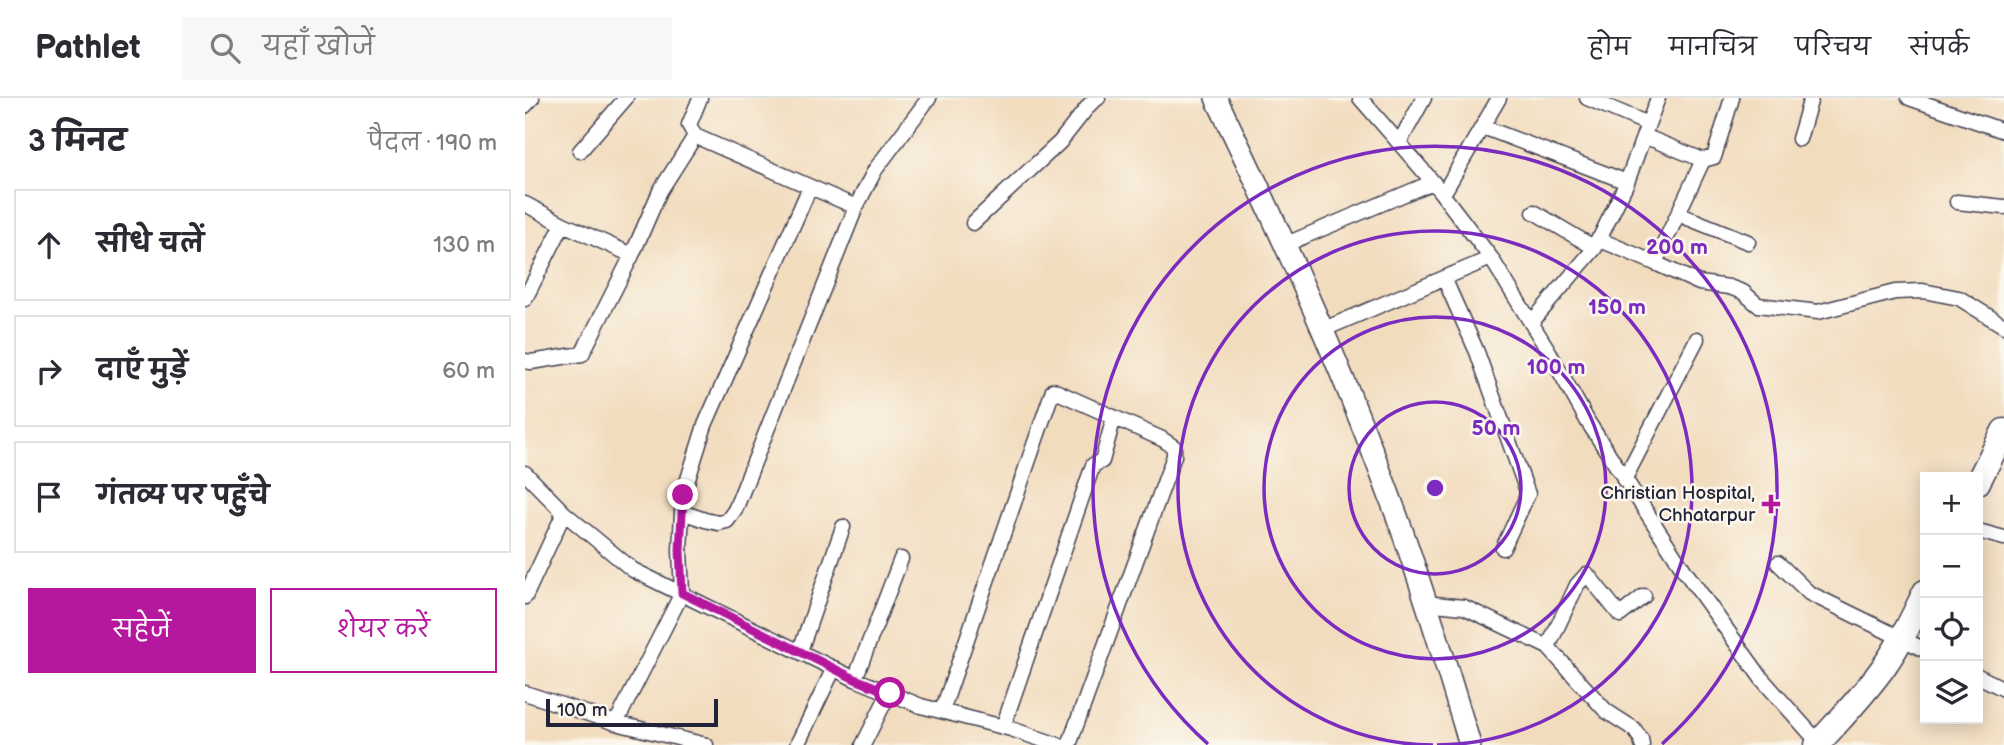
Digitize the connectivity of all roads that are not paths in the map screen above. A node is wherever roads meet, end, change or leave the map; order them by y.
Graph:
1 (532, 98) edge
2 (626, 98) edge
3 (700, 98) edge
4 (929, 98) edge
5 (1098, 98) edge
6 (1205, 98) edge
7 (1216, 98) edge
8 (1360, 98) edge
9 (1425, 98) edge
10 (1499, 98) edge
11 (1587, 98) edge
12 (1658, 98) edge
13 (1732, 98) edge
14 (1811, 98) edge
15 (1909, 98) edge
16 (1932, 103) edge
17 (525, 106) edge
18 (1483, 127) junction
19 (1646, 130) junction
20 (2004, 131) edge
21 (695, 136) junction
22 (1799, 139) dead end
23 (1399, 143) junction
24 (580, 151) dead end
25 (1703, 160) junction
26 (1433, 182) junction
27 (1627, 182) junction
28 (810, 187) junction
29 (1443, 194) junction
30 (1957, 202) dead end
31 (525, 204) edge
32 (856, 207) junction
33 (2004, 207) edge
34 (1534, 212) dead end
35 (1678, 214) junction
36 (973, 223) dead end
37 (563, 224) junction
38 (1748, 242) dead end
39 (1597, 243) junction
40 (1284, 245) junction
41 (632, 255) junction
42 (1491, 258) junction
43 (1655, 263) junction
44 (1444, 278) junction
45 (525, 299) edge
46 (1531, 323) junction
47 (2004, 326) edge
48 (1322, 330) junction
49 (1696, 339) dead end
50 (525, 360) edge
51 (1114, 417) junction
52 (2004, 431) edge
53 (525, 472) edge
54 (1983, 472) edge
55 (1624, 480) junction
56 (682, 512) junction
57 (564, 513) junction
58 (843, 527) dead end
59 (1983, 532) edge
60 (2004, 538) edge
61 (1503, 548) dead end
62 (901, 559) dead end
63 (1778, 563) dead end
64 (682, 593) junction
65 (1644, 596) dead end
66 (525, 597) edge
67 (1922, 598) edge
68 (1425, 603) junction
69 (1901, 639) junction
70 (1548, 647) junction
71 (1920, 648) edge
72 (800, 651) junction
73 (834, 668) junction
74 (1983, 678) edge
75 (855, 679) junction
76 (2004, 689) edge
77 (525, 693) edge
78 (890, 693) junction
79 (942, 711) junction
80 (616, 723) junction
81 (1003, 727) junction
82 (1818, 744) edge
83 (706, 745) edge
84 (797, 745) edge
85 (863, 745) edge
86 (1058, 745) edge
87 (1069, 745) edge
88 (1458, 745) edge
89 (1470, 745) edge
90 (1642, 745) edge

1 - 17 street
2 - 24 street
3 - 21 street
4 - 32 street
5 - 36 street
6 - 88 main road
7 - 40 main road
8 - 23 street
9 - 23 street
10 - 18 street
11 - 19 street
12 - 19 street
13 - 25 street
14 - 22 street
15 - 16 street
16 - 20 street
18 - 27 street
18 - 29 street
19 - 25 street
19 - 27 street
21 - 28 street
21 - 41 street
23 - 26 street
25 - 35 street
26 - 29 street
26 - 40 street
27 - 39 street
28 - 32 street
28 - 56 street
29 - 42 street
30 - 33 street
31 - 37 street
32 - 56 street
34 - 39 street
35 - 38 street
35 - 43 street
37 - 41 street
37 - 45 street
39 - 43 street
39 - 46 street
40 - 48 main road
41 - 50 street
42 - 44 street
42 - 46 street
43 - 47 street
44 - 48 street
44 - 61 street
46 - 55 street
48 - 68 main road
49 - 55 street
51 - 79 street
51 - 81 street
51 - 87 street
52 - 54 highway
53 - 57 street
55 - 82 street
56 - 64 street
57 - 64 street
57 - 66 street
58 - 72 street
59 - 60 street
62 - 75 street
63 - 69 street
64 - 72 street
64 - 80 street
65 - 70 street
67 - 69 highway
68 - 70 street
68 - 89 main road
69 - 71 street
69 - 82 highway
70 - 90 street
72 - 73 street
73 - 75 street
73 - 84 street
74 - 76 street
75 - 78 street
77 - 80 street
78 - 79 street
78 - 85 street
79 - 81 street
80 - 83 street
81 - 86 street

